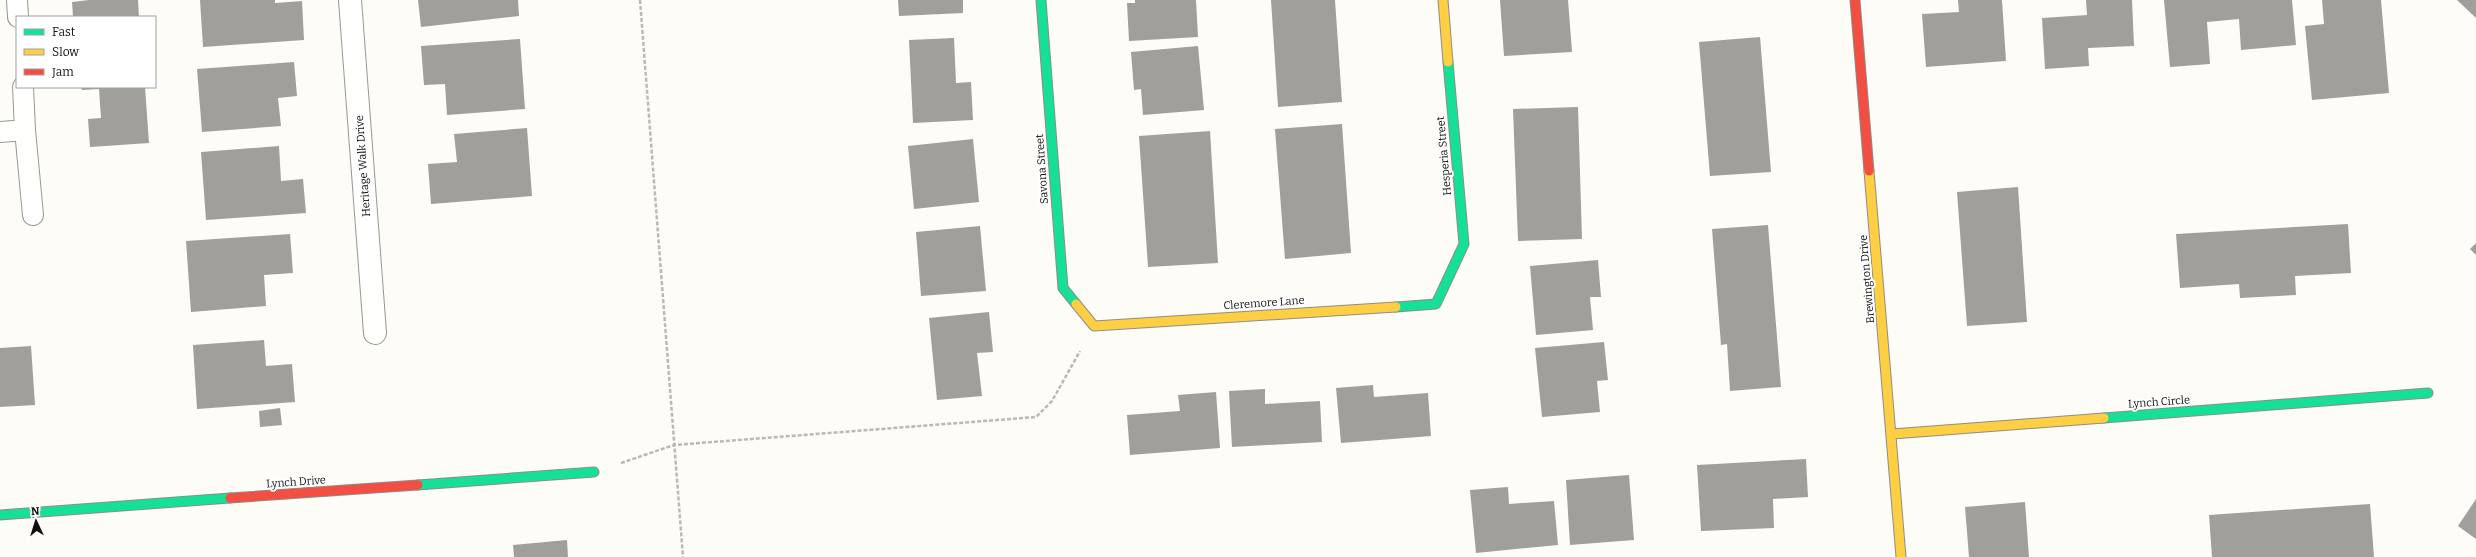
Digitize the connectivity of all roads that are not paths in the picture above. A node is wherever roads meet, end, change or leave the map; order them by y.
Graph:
1 (17, 0) edge
2 (350, 0) edge
3 (1041, 0) edge
4 (1443, 0) edge
5 (1855, 0) edge
6 (18, 16) edge
7 (23, 88) edge
8 (26, 130) junction
9 (0, 132) edge
10 (33, 215) dead end
11 (1436, 304) joint
12 (1094, 326) joint
13 (375, 333) dead end
14 (2428, 394) dead end
15 (1892, 434) junction
16 (594, 472) road end
17 (0, 515) edge
18 (1901, 557) edge

1 - 6 lane
2 - 13 street, Heritage Walk Drive
3 - 12 street, Savona Street
4 - 11 street, Hesperia Street
5 - 15 street, Brewington Drive
7 - 8 lane
8 - 9 lane
8 - 10 lane
11 - 12 street, Cleremore Lane
14 - 15 street, Lynch Circle
15 - 18 street, Brewington Drive
16 - 17 street, Lynch Drive

